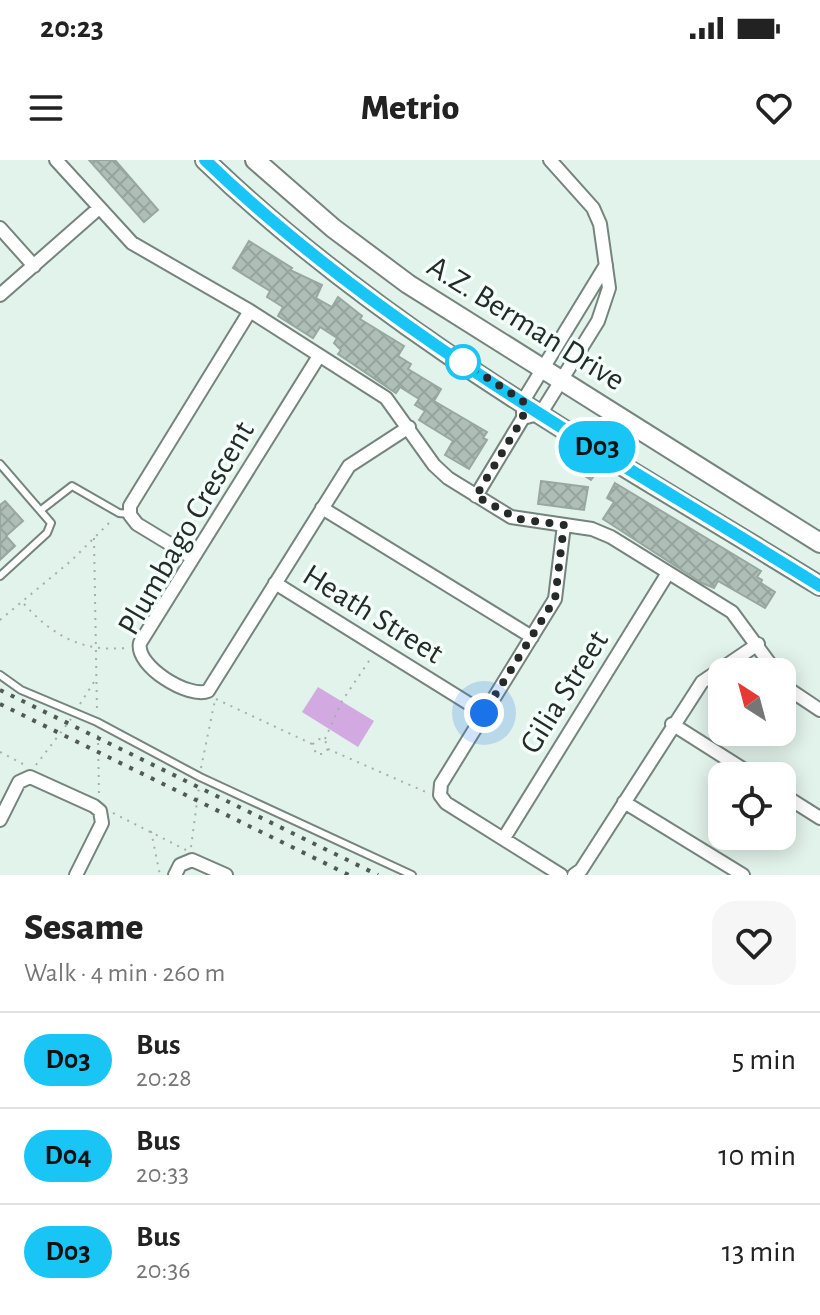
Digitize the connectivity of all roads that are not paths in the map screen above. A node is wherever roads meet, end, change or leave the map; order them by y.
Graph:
1 (56, 160) edge
2 (205, 160) edge
3 (550, 160) edge
4 (256, 161) edge
5 (99, 208) junction
6 (0, 228) edge
7 (606, 265) junction
8 (34, 266) junction
9 (0, 295) edge
10 (250, 311) junction
11 (319, 356) junction
12 (543, 370) junction
13 (560, 380) junction
14 (529, 411) junction
15 (409, 427) junction
16 (0, 464) edge
17 (476, 496) junction
18 (322, 508) junction
19 (41, 510) junction
20 (125, 514) junction
21 (564, 525) junction
22 (820, 543) edge
23 (193, 558) junction
24 (668, 573) junction
25 (0, 576) edge
26 (275, 583) junction
27 (820, 586) edge
28 (532, 637) junction
29 (758, 644) junction
30 (767, 658) edge
31 (0, 675) edge
32 (796, 692) edge
33 (820, 710) edge
34 (484, 713) junction
35 (672, 724) junction
36 (732, 762) edge
37 (624, 802) junction
38 (796, 803) edge
39 (820, 818) edge
40 (0, 820) edge
41 (504, 838) junction
42 (76, 875) edge
43 (175, 875) edge
44 (226, 875) edge
45 (412, 875) edge
46 (561, 875) edge
47 (574, 875) edge
48 (743, 875) edge

1 - 5 street
2 - 14 main road, A.Z. Berman Drive
3 - 7 street
4 - 12 main road, A.Z. Berman Drive
5 - 8 street
5 - 10 street
6 - 8 street
7 - 12 street
7 - 13 street
8 - 9 street
10 - 11 street
10 - 20 street
11 - 15 street
11 - 23 street, Plumbago Crescent
12 - 13 main road, A.Z. Berman Drive
12 - 14 street
13 - 14 street
13 - 22 main road, A.Z. Berman Drive
14 - 17 street
14 - 27 main road, A.Z. Berman Drive
15 - 17 street
15 - 18 street, Plumbago Crescent
16 - 19 lane
17 - 21 street
18 - 26 street, Plumbago Crescent
18 - 28 street
19 - 20 lane
19 - 25 lane
20 - 23 street
21 - 24 street
21 - 28 street
23 - 26 street, Plumbago Crescent
24 - 29 street
24 - 41 street, Gilia Street
26 - 34 street, Heath Street
28 - 34 street
29 - 30 street
29 - 35 street
31 - 45 lane
32 - 33 street
34 - 41 street
35 - 36 street
35 - 37 street
37 - 47 street
37 - 48 street
38 - 39 street
40 - 42 street
41 - 46 street
43 - 44 street

